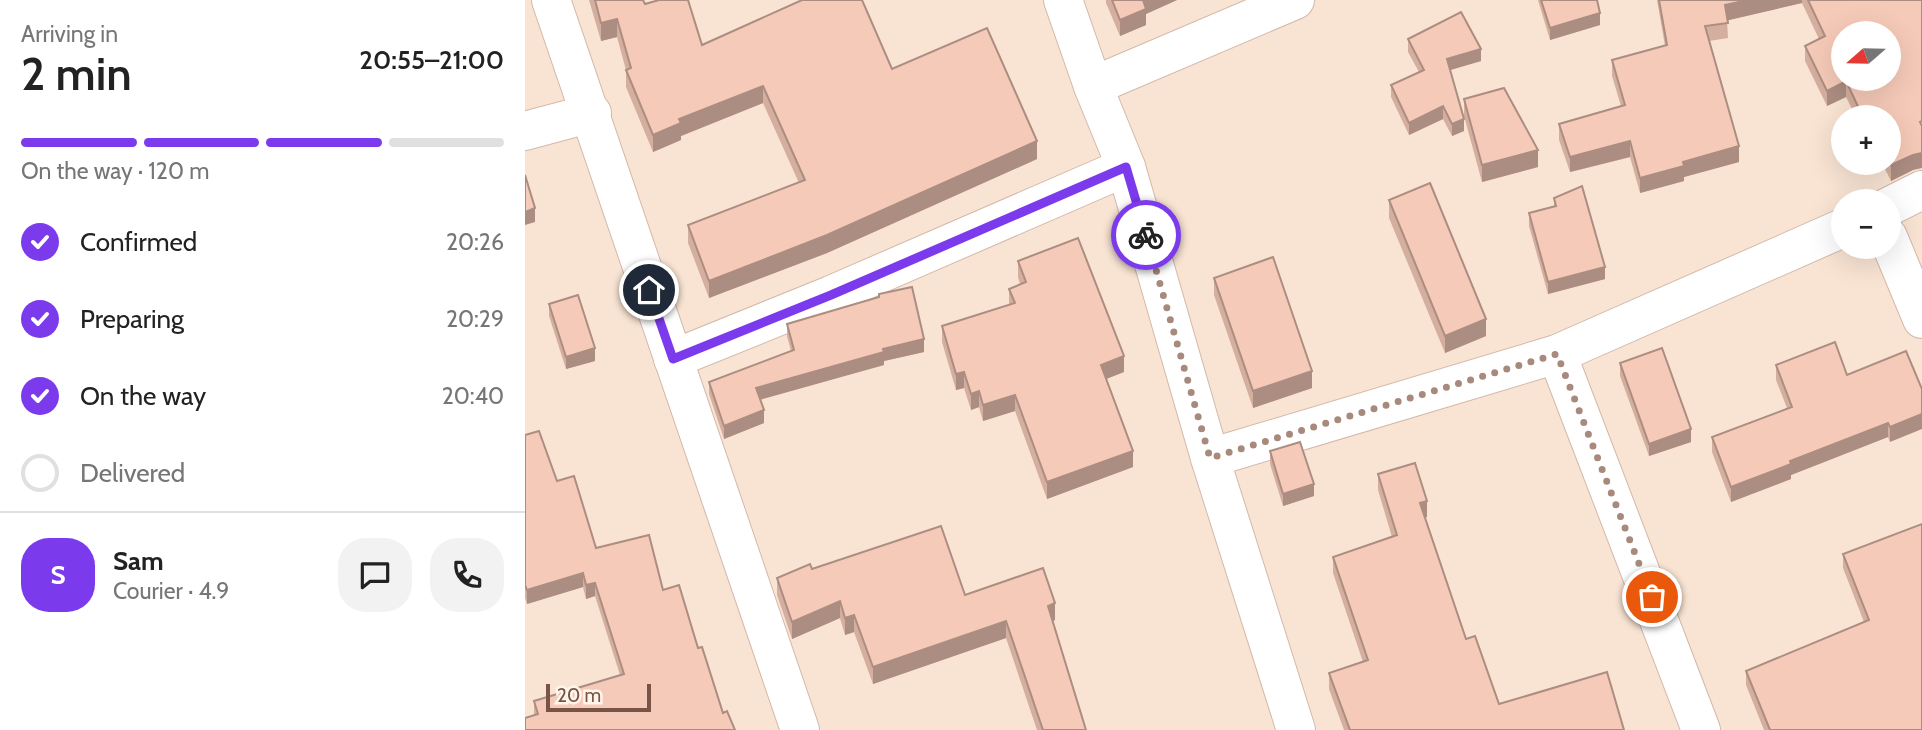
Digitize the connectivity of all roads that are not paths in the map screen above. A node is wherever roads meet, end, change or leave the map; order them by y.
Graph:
1 (551, 0) edge
2 (1063, 0) edge
3 (1294, 0) edge
4 (1093, 86) junction
5 (592, 113) junction
6 (525, 131) edge
7 (1126, 167) junction
8 (1922, 190) edge
9 (1901, 200) edge
10 (1831, 233) edge
11 (1897, 259) edge
12 (1922, 319) edge
13 (1557, 354) junction
14 (673, 359) junction
15 (1210, 458) junction
16 (800, 730) edge
17 (1296, 730) edge
18 (1701, 730) edge

1 - 5 street
2 - 4 street
3 - 4 street
4 - 7 street
5 - 6 street
5 - 14 street
7 - 14 street
7 - 15 street
8 - 9 street
10 - 13 street
11 - 12 street
13 - 15 street
13 - 18 street
14 - 16 street
15 - 17 street

